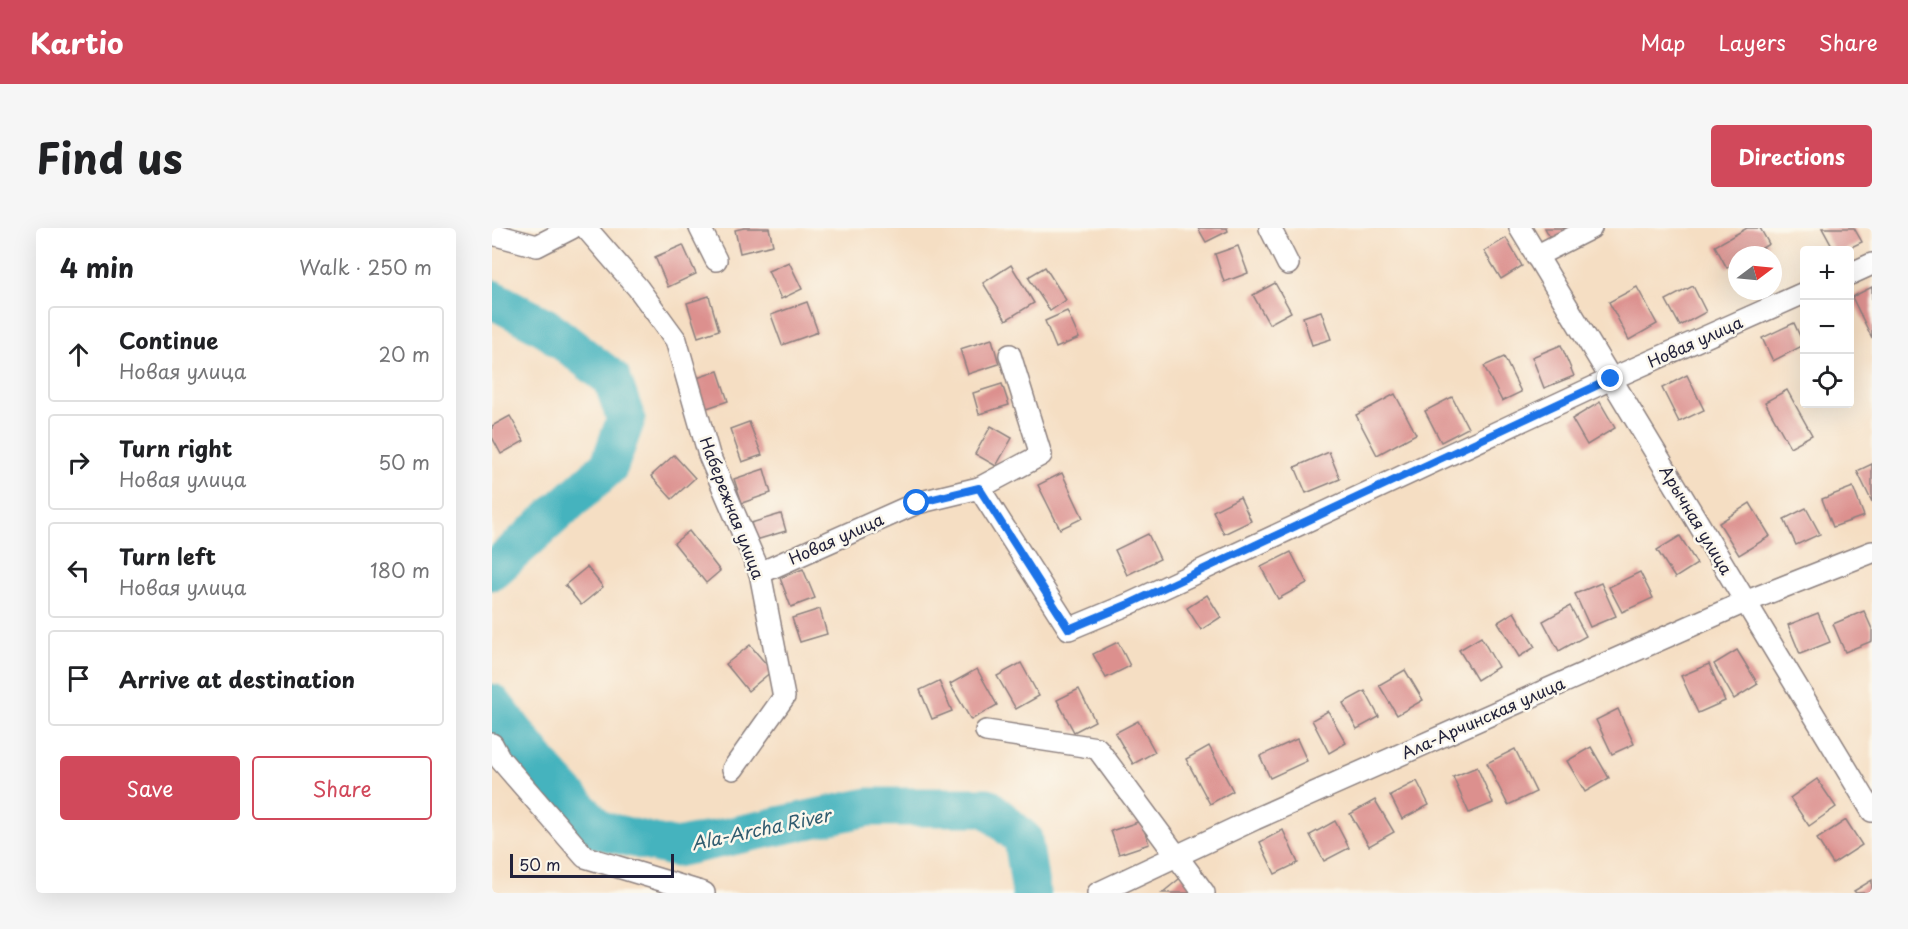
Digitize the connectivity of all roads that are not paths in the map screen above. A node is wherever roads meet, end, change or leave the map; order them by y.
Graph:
1 (572, 228) edge
2 (586, 228) edge
3 (700, 228) edge
4 (1270, 228) edge
5 (1520, 228) edge
6 (1591, 228) edge
7 (492, 234) edge
8 (1536, 256) junction
9 (716, 261) dead end
10 (1288, 264) dead end
11 (1872, 264) edge
12 (1854, 272) edge
13 (1800, 295) edge
14 (1010, 355) dead end
15 (1611, 379) junction
16 (979, 488) junction
17 (1872, 552) edge
18 (760, 573) junction
19 (1745, 602) junction
20 (986, 730) dead end
21 (495, 756) edge
22 (733, 769) dead end
23 (1872, 811) edge
24 (1176, 856) junction
25 (704, 893) edge
26 (1098, 893) edge
27 (1204, 893) edge

1 - 7 street
2 - 18 street, Набережная улица
3 - 9 street
4 - 10 street
5 - 8 street, Арычная улица
6 - 8 street
8 - 15 street, Арычная улица
11 - 12 street
13 - 15 street, Новая улица
14 - 16 street
15 - 16 street, Новая улица
15 - 19 street, Арычная улица
16 - 18 street, Новая улица
17 - 19 street, Ала-Арчинская улица
18 - 22 street, Набережная улица
19 - 23 street, Арычная улица
19 - 24 street, Ала-Арчинская улица
20 - 24 street
21 - 25 street
24 - 26 street, Ала-Арчинская улица
24 - 27 street

